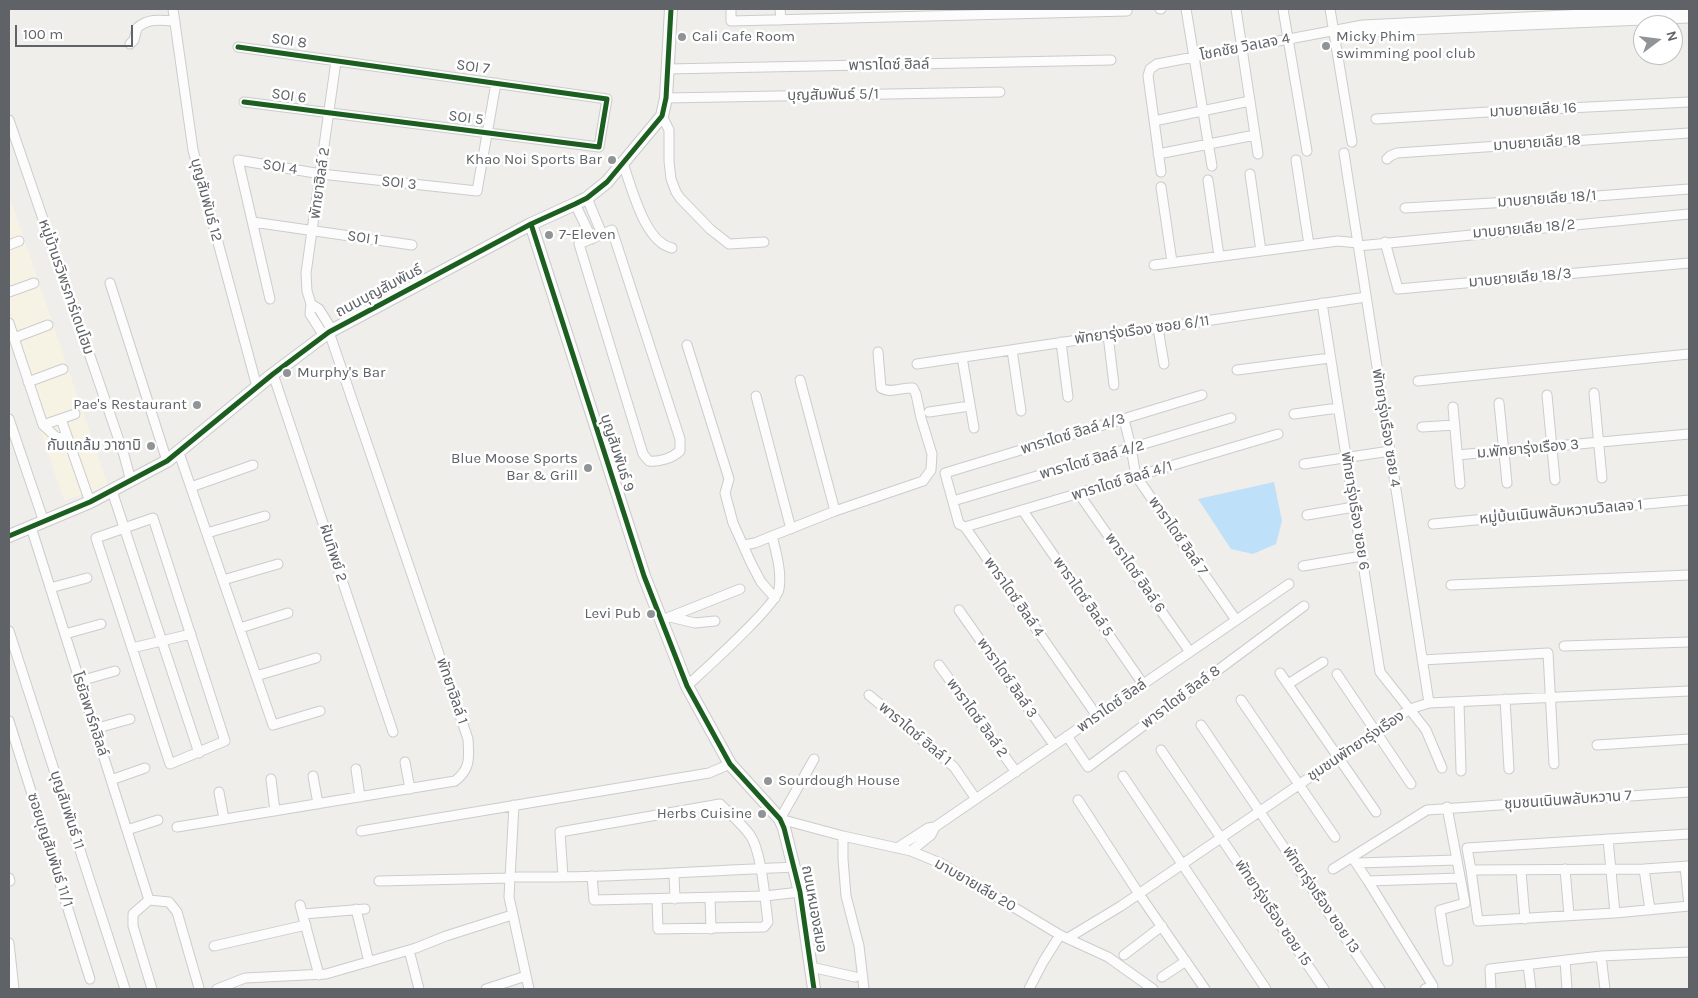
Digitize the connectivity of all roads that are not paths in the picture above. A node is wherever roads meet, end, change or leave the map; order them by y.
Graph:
1 (173, 9) edge
2 (671, 9) edge
3 (731, 9) edge
4 (780, 9) edge
5 (830, 9) edge
6 (1186, 9) edge
7 (1236, 9) edge
8 (1283, 9) edge
9 (1330, 9) edge
10 (1687, 9) edge
11 (1127, 10) edge
12 (1030, 11) edge
13 (1077, 11) edge
14 (928, 12) edge
15 (978, 12) edge
16 (879, 13) edge
17 (1579, 18) junction
18 (1689, 18) edge
19 (829, 19) junction
20 (780, 20) junction
21 (175, 21) junction
22 (1333, 30) junction
23 (1288, 39) junction
24 (130, 44) dead end
25 (238, 46) dead end
26 (1242, 48) junction
27 (1193, 57) junction
28 (1111, 60) dead end
29 (336, 61) junction
30 (667, 69) junction
31 (496, 83) junction
32 (1000, 92) dead end
33 (666, 98) junction
34 (1250, 101) junction
35 (244, 102) dead end
36 (1689, 102) edge
37 (1203, 112) junction
38 (330, 114) junction
39 (662, 116) junction
40 (1376, 119) dead end
41 (9, 120) edge
42 (1154, 121) junction
43 (488, 133) junction
44 (1689, 133) edge
45 (1255, 135) junction
46 (1352, 142) dead end
47 (1208, 144) junction
48 (598, 147) joint
49 (1307, 151) dead end
50 (1344, 153) dead end
51 (1158, 154) junction
52 (1258, 154) dead end
53 (1387, 159) dead end
54 (1296, 160) dead end
55 (623, 164) junction
56 (1212, 166) dead end
57 (1161, 172) dead end
58 (321, 174) junction
59 (1250, 174) dead end
60 (1208, 180) dead end
61 (1161, 187) dead end
62 (1689, 189) edge
63 (587, 198) junction
64 (575, 204) junction
65 (1404, 208) dead end
66 (1689, 214) edge
67 (253, 222) junction
68 (531, 224) junction
69 (313, 232) junction
70 (602, 234) junction
71 (592, 239) junction
72 (19, 241) dead end
73 (764, 242) dead end
74 (1385, 242) junction
75 (1358, 244) junction
76 (9, 245) edge
77 (412, 245) dead end
78 (1309, 245) junction
79 (672, 248) dead end
80 (1262, 251) junction
81 (1219, 256) junction
82 (1172, 262) junction
83 (1689, 263) edge
84 (1154, 265) dead end
85 (34, 283) dead end
86 (110, 283) dead end
87 (9, 292) edge
88 (1366, 297) junction
89 (270, 298) dead end
90 (1322, 303) junction
91 (9, 323) edge
92 (48, 325) dead end
93 (1158, 328) junction
94 (328, 333) junction
95 (1108, 335) junction
96 (14, 338) junction
97 (1060, 342) junction
98 (687, 345) dead end
99 (1012, 350) junction
100 (878, 352) dead end
101 (1689, 354) edge
102 (962, 357) junction
103 (1330, 358) junction
104 (917, 364) dead end
105 (1164, 364) dead end
106 (63, 369) dead end
107 (1237, 370) dead end
108 (273, 374) junction
109 (800, 380) dead end
110 (1418, 381) dead end
111 (28, 382) junction
112 (1114, 385) dead end
113 (257, 387) junction
114 (1594, 393) dead end
115 (1202, 395) dead end
116 (1547, 395) dead end
117 (756, 396) dead end
118 (1068, 397) dead end
119 (1499, 403) dead end
120 (970, 406) junction
121 (1453, 407) dead end
122 (1338, 408) junction
123 (1021, 411) dead end
124 (928, 412) dead end
125 (75, 414) dead end
126 (1294, 414) dead end
127 (61, 418) junction
128 (1231, 418) dead end
129 (9, 419) edge
130 (1124, 419) junction
131 (43, 425) junction
132 (1455, 425) junction
133 (1422, 427) dead end
134 (974, 428) dead end
135 (1278, 434) dead end
136 (1689, 434) edge
137 (68, 439) junction
138 (1598, 442) junction
139 (1552, 446) junction
140 (1131, 448) junction
141 (1390, 451) junction
142 (1504, 451) junction
143 (178, 453) junction
144 (1458, 455) junction
145 (1346, 456) junction
146 (166, 461) junction
147 (1304, 464) dead end
148 (253, 465) dead end
149 (945, 473) joint
150 (1136, 476) junction
151 (1602, 478) dead end
152 (1555, 480) dead end
153 (131, 482) junction
154 (1506, 483) dead end
155 (1460, 484) dead end
156 (192, 487) junction
157 (112, 491) junction
158 (1079, 494) junction
159 (1689, 500) edge
160 (952, 501) junction
161 (90, 502) junction
162 (1354, 507) junction
163 (835, 511) junction
164 (1023, 511) junction
165 (1307, 515) dead end
166 (265, 516) dead end
167 (44, 522) junction
168 (1433, 524) dead end
169 (31, 527) junction
170 (965, 527) junction
171 (124, 529) junction
172 (791, 529) junction
173 (208, 534) junction
174 (9, 536) edge
175 (772, 536) junction
176 (744, 546) junction
177 (1362, 556) junction
178 (278, 564) dead end
179 (1303, 566) dead end
180 (1689, 575) edge
181 (87, 578) dead end
182 (224, 580) junction
183 (1289, 584) dead end
184 (1451, 585) dead end
185 (50, 588) junction
186 (740, 590) dead end
187 (775, 598) junction
188 (1304, 606) dead end
189 (959, 610) dead end
190 (288, 613) dead end
191 (666, 618) junction
192 (1236, 620) junction
193 (715, 621) dead end
194 (101, 624) dead end
195 (240, 628) junction
196 (9, 631) edge
197 (65, 634) junction
198 (191, 634) junction
199 (162, 642) junction
200 (1689, 642) edge
201 (1564, 646) dead end
202 (132, 648) junction
203 (1190, 652) junction
204 (316, 658) dead end
205 (1422, 660) junction
206 (1323, 662) dead end
207 (939, 665) dead end
208 (115, 671) dead end
209 (1280, 673) dead end
210 (1337, 674) dead end
211 (256, 676) junction
212 (80, 681) junction
213 (1143, 684) junction
214 (1288, 684) junction
215 (687, 686) junction
216 (1689, 691) edge
217 (869, 695) dead end
218 (1550, 697) junction
219 (1241, 700) dead end
220 (1505, 700) junction
221 (1459, 702) junction
222 (1429, 703) junction
223 (1410, 709) junction
224 (320, 711) dead end
225 (1097, 716) junction
226 (130, 718) dead end
227 (9, 721) edge
228 (1201, 725) dead end
229 (94, 729) junction
230 (1377, 731) junction
231 (393, 732) dead end
232 (1067, 736) junction
233 (1689, 739) edge
234 (1054, 745) junction
235 (1597, 745) dead end
236 (1161, 750) dead end
237 (199, 753) junction
238 (1338, 758) junction
239 (814, 759) dead end
240 (405, 762) dead end
241 (730, 764) junction
242 (1554, 764) dead end
243 (145, 768) dead end
244 (1442, 768) dead end
245 (356, 769) dead end
246 (1509, 769) dead end
247 (1461, 771) dead end
248 (1016, 772) junction
249 (313, 776) dead end
250 (1123, 776) dead end
251 (111, 780) junction
252 (271, 780) dead end
253 (1299, 784) junction
254 (1411, 784) dead end
255 (410, 789) junction
256 (219, 792) dead end
257 (1689, 792) edge
258 (360, 797) junction
259 (976, 799) junction
260 (1078, 800) dead end
261 (318, 804) junction
262 (514, 804) junction
263 (1447, 807) junction
264 (275, 811) junction
265 (1261, 811) junction
266 (1376, 812) dead end
267 (780, 819) junction
268 (158, 820) dead end
269 (224, 820) junction
270 (177, 827) dead end
271 (935, 827) junction
272 (127, 830) junction
273 (361, 831) dead end
274 (1689, 834) edge
275 (843, 836) junction
276 (1335, 836) dead end
277 (1222, 837) junction
278 (1608, 839) junction
279 (897, 848) junction
280 (911, 851) junction
281 (1355, 860) junction
282 (1457, 860) junction
283 (1182, 864) junction
284 (1687, 866) edge
285 (795, 867) junction
286 (760, 869) junction
287 (1333, 869) dead end
288 (1565, 869) junction
289 (1610, 869) junction
290 (1644, 869) junction
291 (1471, 870) junction
292 (1521, 871) junction
293 (674, 874) junction
294 (592, 876) junction
295 (513, 877) junction
296 (563, 877) junction
297 (1460, 878) junction
298 (379, 881) dead end
299 (1368, 881) junction
300 (800, 892) junction
301 (1139, 894) junction
302 (765, 896) junction
303 (710, 898) junction
304 (657, 899) junction
305 (675, 899) junction
306 (149, 900) junction
307 (1650, 910) junction
308 (1615, 913) junction
309 (512, 916) junction
310 (1569, 916) junction
311 (1525, 919) junction
312 (306, 925) junction
313 (1162, 926) junction
314 (711, 929) junction
315 (1064, 937) junction
316 (9, 943) edge
317 (214, 946) dead end
318 (409, 950) junction
319 (1689, 952) edge
320 (1124, 955) dead end
321 (1601, 956) junction
322 (1565, 960) junction
323 (1448, 961) dead end
324 (369, 962) junction
325 (1186, 962) junction
326 (1528, 965) junction
327 (811, 967) junction
328 (319, 975) junction
329 (526, 976) junction
330 (854, 976) dead end
331 (1162, 977) dead end
332 (90, 979) dead end
333 (232, 986) edge
334 (199, 988) edge
335 (14, 989) edge
336 (125, 989) edge
337 (152, 989) edge
338 (218, 989) edge
339 (419, 989) edge
340 (486, 989) edge
341 (529, 989) edge
342 (814, 989) edge
343 (864, 989) edge
344 (1029, 989) edge
345 (1153, 989) edge
346 (1205, 989) edge
347 (1266, 989) edge
348 (1324, 989) edge
349 (1380, 989) edge
350 (1425, 989) edge
351 (1491, 989) edge
352 (1531, 989) edge
353 (1568, 989) edge
354 (1606, 989) edge

1 - 21 street, บุญสัมพันธ์ 12
2 - 30 street, ถนนบุญสัมพันธ์
3 - 20 street
4 - 20 street
5 - 19 street
6 - 27 street
7 - 26 street
8 - 23 street
9 - 22 street
10 - 17 street, โชคชัย วิลเลจ 4
11 - 13 street
12 - 13 street
12 - 15 street
14 - 15 street
14 - 16 street
16 - 19 street
17 - 18 street, โชคชัย วิลเลจ 4
17 - 22 street, โชคชัย วิลเลจ 4
19 - 20 street
21 - 24 street
21 - 113 street, บุญสัมพันธ์ 12
22 - 23 street, โชคชัย วิลเลจ 4
22 - 46 street
23 - 26 street, โชคชัย วิลเลจ 4
23 - 49 street
25 - 29 street, SOI 8
26 - 27 street, โชคชัย วิลเลจ 4
26 - 34 street
27 - 37 street
27 - 42 street, โชคชัย วิลเลจ 4
28 - 30 street, พาราไดซ์ ฮิลล์
29 - 31 street, SOI 7
29 - 38 street, พัทยาฮิลล์ 2
30 - 33 street, ถนนบุญสัมพันธ์
31 - 43 street
31 - 48 street, SOI 7
32 - 33 street, บุญสัมพันธ์ 5/1
33 - 39 street, ถนนบุญสัมพันธ์
34 - 37 street
34 - 45 street
35 - 38 street, SOI 6
36 - 40 street, มาบยายเลีย 16
37 - 42 street
37 - 47 street
38 - 43 street, SOI 5
38 - 58 street, พัทยาฮิลล์ 2
39 - 55 street, ถนนบุญสัมพันธ์
39 - 73 street
41 - 153 street, หมู่บ้านรวิพรการ์เดนโฮม
42 - 51 street
43 - 48 street, SOI 5
43 - 58 street, SOI 3
44 - 53 street, มาบยายเลีย 18
45 - 47 street
45 - 52 street
47 - 51 street
47 - 56 street
50 - 75 street, พัทยารุ่งเรือง ซอย 4
51 - 57 street
54 - 78 street
55 - 63 street, ถนนบุญสัมพันธ์
55 - 79 street
58 - 67 street, SOI 4
58 - 69 street, พัทยาฮิลล์ 2
59 - 80 street
60 - 81 street
61 - 82 street
62 - 65 street, มาบยายเลีย 18/1
63 - 64 street, ถนนบุญสัมพันธ์
63 - 70 street
64 - 68 street, ถนนบุญสัมพันธ์
64 - 71 street
66 - 74 street, มาบยายเลีย 18/2
67 - 69 street, SOI 1
67 - 89 street
68 - 94 street, ถนนบุญสัมพันธ์
68 - 191 street, บุญสัมพันธ์ 9
69 - 77 street, SOI 1
69 - 94 street, พัทยาฮิลล์ 2
70 - 71 street
70 - 71 street
72 - 76 street
74 - 75 street, มาบยายเลีย 18/2
74 - 83 street, มาบยายเลีย 18/3
75 - 78 street, มาบยายเลีย 18/2
75 - 88 street, พัทยารุ่งเรือง ซอย 4
78 - 80 street, มาบยายเลีย 18/2
80 - 81 street, มาบยายเลีย 18/2
81 - 82 street, มาบยายเลีย 18/2
82 - 84 street, มาบยายเลีย 18/2
85 - 87 street
86 - 146 street
88 - 90 street, พัทยารุ่งเรือง ซอย 6/11
88 - 141 street, พัทยารุ่งเรือง ซอย 4
90 - 93 street, พัทยารุ่งเรือง ซอย 6/11
90 - 103 street, พัทยารุ่งเรือง ซอย 6
91 - 96 street
92 - 96 street
93 - 95 street, พัทยารุ่งเรือง ซอย 6/11
93 - 105 street
94 - 108 street, ถนนบุญสัมพันธ์
94 - 255 street, พัทยาฮิลล์ 1
95 - 97 street, พัทยารุ่งเรือง ซอย 6/11
95 - 112 street
96 - 111 street
97 - 99 street, พัทยารุ่งเรือง ซอย 6/11
97 - 118 street
98 - 176 street
99 - 102 street, พัทยารุ่งเรือง ซอย 6/11
99 - 123 street
100 - 163 street
101 - 110 street
102 - 104 street, พัทยารุ่งเรือง ซอย 6/11
102 - 120 street
103 - 107 street
103 - 122 street, พัทยารุ่งเรือง ซอย 6
106 - 111 street
108 - 113 street, ถนนบุญสัมพันธ์
108 - 231 street, ฝันทิพย์ 2
109 - 163 street
111 - 131 street
113 - 143 street, ถนนบุญสัมพันธ์
114 - 138 street
115 - 130 street, พาราไดซ์ ฮิลล์ 4/3
116 - 139 street
117 - 172 street
119 - 142 street
120 - 124 street
120 - 134 street
121 - 132 street
122 - 126 street
122 - 145 street, พัทยารุ่งเรือง ซอย 6
125 - 127 street
127 - 131 street
127 - 137 street
128 - 140 street, พาราไดซ์ ฮิลล์ 4/2
129 - 167 street
130 - 140 street, พาราไดซ์ ฮิลล์ 7
130 - 149 street, พาราไดซ์ ฮิลล์ 4/3
131 - 137 street
132 - 133 street
132 - 144 street
135 - 150 street, พาราไดซ์ ฮิลล์ 4/1
136 - 138 street, ม.พัทยารุ่งเรือง 3
137 - 161 street
138 - 139 street, ม.พัทยารุ่งเรือง 3
138 - 151 street
139 - 142 street, ม.พัทยารุ่งเรือง 3
139 - 152 street
140 - 150 street, พาราไดซ์ ฮิลล์ 7
140 - 160 street, พาราไดซ์ ฮิลล์ 4/2
141 - 145 street
141 - 205 street, พัทยารุ่งเรือง ซอย 4
142 - 144 street, ม.พัทยารุ่งเรือง 3
142 - 154 street
143 - 146 street, ถนนบุญสัมพันธ์
143 - 156 street
144 - 155 street
145 - 147 street
145 - 162 street, พัทยารุ่งเรือง ซอย 6
146 - 153 street, ถนนบุญสัมพันธ์
148 - 156 street
149 - 160 street, พาราไดซ์ ฮิลล์ 4
150 - 158 street, พาราไดซ์ ฮิลล์ 4/1
150 - 192 street, พาราไดซ์ ฮิลล์ 7
153 - 157 street, ถนนบุญสัมพันธ์
156 - 173 street
157 - 161 street, ถนนบุญสัมพันธ์
157 - 171 street
158 - 164 street, พาราไดซ์ ฮิลล์ 4/1
158 - 203 street, พาราไดซ์ ฮิลล์ 6
159 - 168 street, หมู่บ้นเนินพลับหวานวิลเลจ 1
160 - 170 street, พาราไดซ์ ฮิลล์ 4
161 - 167 street, ถนนบุญสัมพันธ์
162 - 165 street
162 - 177 street, พัทยารุ่งเรือง ซอย 6
163 - 172 street
164 - 170 street, พาราไดซ์ ฮิลล์ 4/1
164 - 213 street, พาราไดซ์ ฮิลล์ 5
166 - 173 street
167 - 169 street, ถนนบุญสัมพันธ์
169 - 174 street, ถนนบุญสัมพันธ์
169 - 185 street, โรยัลพาร์กฮิลล์
170 - 225 street, พาราไดซ์ ฮิลล์ 4
171 - 198 street
171 - 199 street
171 - 202 street
172 - 175 street
173 - 182 street
175 - 176 street
175 - 187 street
176 - 187 street
177 - 179 street
177 - 223 street, พัทยารุ่งเรือง ซอย 6
178 - 182 street
180 - 184 street
181 - 185 street
182 - 195 street
183 - 192 street, พาราไดซ์ ฮิลล์
185 - 197 street, โรยัลพาร์กฮิลล์
186 - 191 street
187 - 215 street
188 - 232 street, พาราไดซ์ ฮิลล์ 8
189 - 234 street, พาราไดซ์ ฮิลล์ 3
190 - 195 street
191 - 193 street
191 - 215 street, บุญสัมพันธ์ 9
192 - 203 street, พาราไดซ์ ฮิลล์
194 - 197 street
195 - 211 street
196 - 336 street, บุญสัมพันธ์ 11
197 - 212 street, โรยัลพาร์กฮิลล์
198 - 199 street
198 - 237 street
199 - 202 street
199 - 237 street
200 - 201 street
202 - 237 street
203 - 213 street, พาราไดซ์ ฮิลล์
204 - 211 street
205 - 218 street
205 - 222 street, พัทยารุ่งเรือง ซอย 4
206 - 214 street
207 - 248 street, พาราไดซ์ ฮิลล์ 2
208 - 212 street
209 - 214 street
210 - 230 street
211 - 224 street
212 - 229 street, โรยัลพาร์กฮิลล์
213 - 225 street, พาราไดซ์ ฮิลล์
214 - 238 street
215 - 241 street, ถนนหนองสมอ
216 - 218 street, ชุมชนพัทยารุ่งเรือง
217 - 259 street, พาราไดซ์ ฮิลล์ 1
218 - 220 street, ชุมชนพัทยารุ่งเรือง
218 - 242 street
219 - 253 street
220 - 221 street, ชุมชนพัทยารุ่งเรือง
220 - 246 street
221 - 222 street, ชุมชนพัทยารุ่งเรือง
221 - 247 street
222 - 223 street, ชุมชนพัทยารุ่งเรือง
223 - 230 street, ชุมชนพัทยารุ่งเรือง
223 - 244 street, พัทยารุ่งเรือง ซอย 6
225 - 232 street, พาราไดซ์ ฮิลล์
226 - 229 street
227 - 332 street, ซอยบุญสัมพันธ์ 11/1
228 - 265 street, พัทยารุ่งเรือง ซอย 13
229 - 251 street, โรยัลพาร์กฮิลล์
230 - 238 street, ชุมชนพัทยารุ่งเรือง
230 - 254 street
232 - 234 street, พาราไดซ์ ฮิลล์
233 - 235 street
234 - 248 street, พาราไดซ์ ฮิลล์
236 - 277 street, พัทยารุ่งเรือง ซอย 15
238 - 253 street, ชุมชนพัทยารุ่งเรือง
238 - 266 street
239 - 267 street
240 - 255 street
241 - 262 street
241 - 267 street, ถนนหนองสมอ
243 - 251 street
245 - 258 street
248 - 259 street, พาราไดซ์ ฮิลล์
249 - 261 street
250 - 283 street
251 - 272 street, โรยัลพาร์กฮิลล์
252 - 264 street
253 - 265 street, ชุมชนพัทยารุ่งเรือง
253 - 276 street
255 - 258 street, พัทยาฮิลล์ 1
256 - 269 street
257 - 263 street, ชุมชนเนินพลับหวาน 7
258 - 261 street, พัทยาฮิลล์ 1
259 - 271 street, พาราไดซ์ ฮิลล์
260 - 301 street
261 - 264 street, พัทยาฮิลล์ 1
262 - 273 street
262 - 295 street
263 - 281 street, ชุมชนเนินพลับหวาน 7
263 - 282 street
264 - 269 street, พัทยาฮิลล์ 1
265 - 277 street, ชุมชนพัทยารุ่งเรือง
265 - 349 street, พัทยารุ่งเรือง ซอย 13
267 - 275 street, มาบยายเลีย 20
267 - 285 street, ถนนหนองสมอ
268 - 272 street
269 - 270 street, พัทยาฮิลล์ 1
271 - 279 street, พาราไดซ์ ฮิลล์
271 - 280 street, พาราไดซ์ ฮิลล์
272 - 306 street, โรยัลพาร์กฮิลล์
274 - 278 street
275 - 279 street, มาบยายเลีย 20
275 - 343 street
277 - 283 street, ชุมชนพัทยารุ่งเรือง
277 - 348 street, พัทยารุ่งเรือง ซอย 15
278 - 289 street
278 - 291 street
279 - 280 street, มาบยายเลีย 20
280 - 315 street, มาบยายเลีย 20
281 - 282 street
281 - 287 street, ชุมชนเนินพลับหวาน 7
281 - 299 street
282 - 297 street
283 - 301 street, ชุมชนพัทยารุ่งเรือง
283 - 347 street
284 - 290 street
284 - 307 street
285 - 286 street
285 - 300 street, ถนนหนองสมอ
286 - 293 street
286 - 296 street
286 - 302 street
288 - 289 street
288 - 292 street
288 - 310 street
289 - 290 street
289 - 308 street
290 - 307 street
291 - 292 street
291 - 311 street
292 - 311 street
293 - 294 street
293 - 305 street
294 - 296 street
294 - 304 street
295 - 296 street
295 - 298 street
295 - 309 street
297 - 299 street
297 - 323 street
299 - 350 street
300 - 302 street
300 - 327 street, ถนนหนองสมอ
301 - 313 street
301 - 315 street, ชุมชนพัทยารุ่งเรือง
302 - 303 street
302 - 314 street
303 - 305 street
303 - 314 street
304 - 305 street
304 - 314 street
306 - 334 street
306 - 337 street
307 - 308 street
308 - 310 street
309 - 318 street
309 - 329 street
310 - 311 street
312 - 317 street
312 - 324 street
312 - 328 street
313 - 320 street
313 - 325 street
315 - 344 street
315 - 345 street, มาบยายเลีย 20
316 - 335 street
318 - 324 street
318 - 339 street
319 - 321 street
321 - 322 street
321 - 354 street
322 - 326 street
322 - 353 street
324 - 328 street
325 - 331 street
325 - 346 street
326 - 351 street
326 - 352 street
327 - 330 street
327 - 342 street, ถนนหนองสมอ
328 - 333 street
329 - 340 street
329 - 341 street
333 - 338 street

